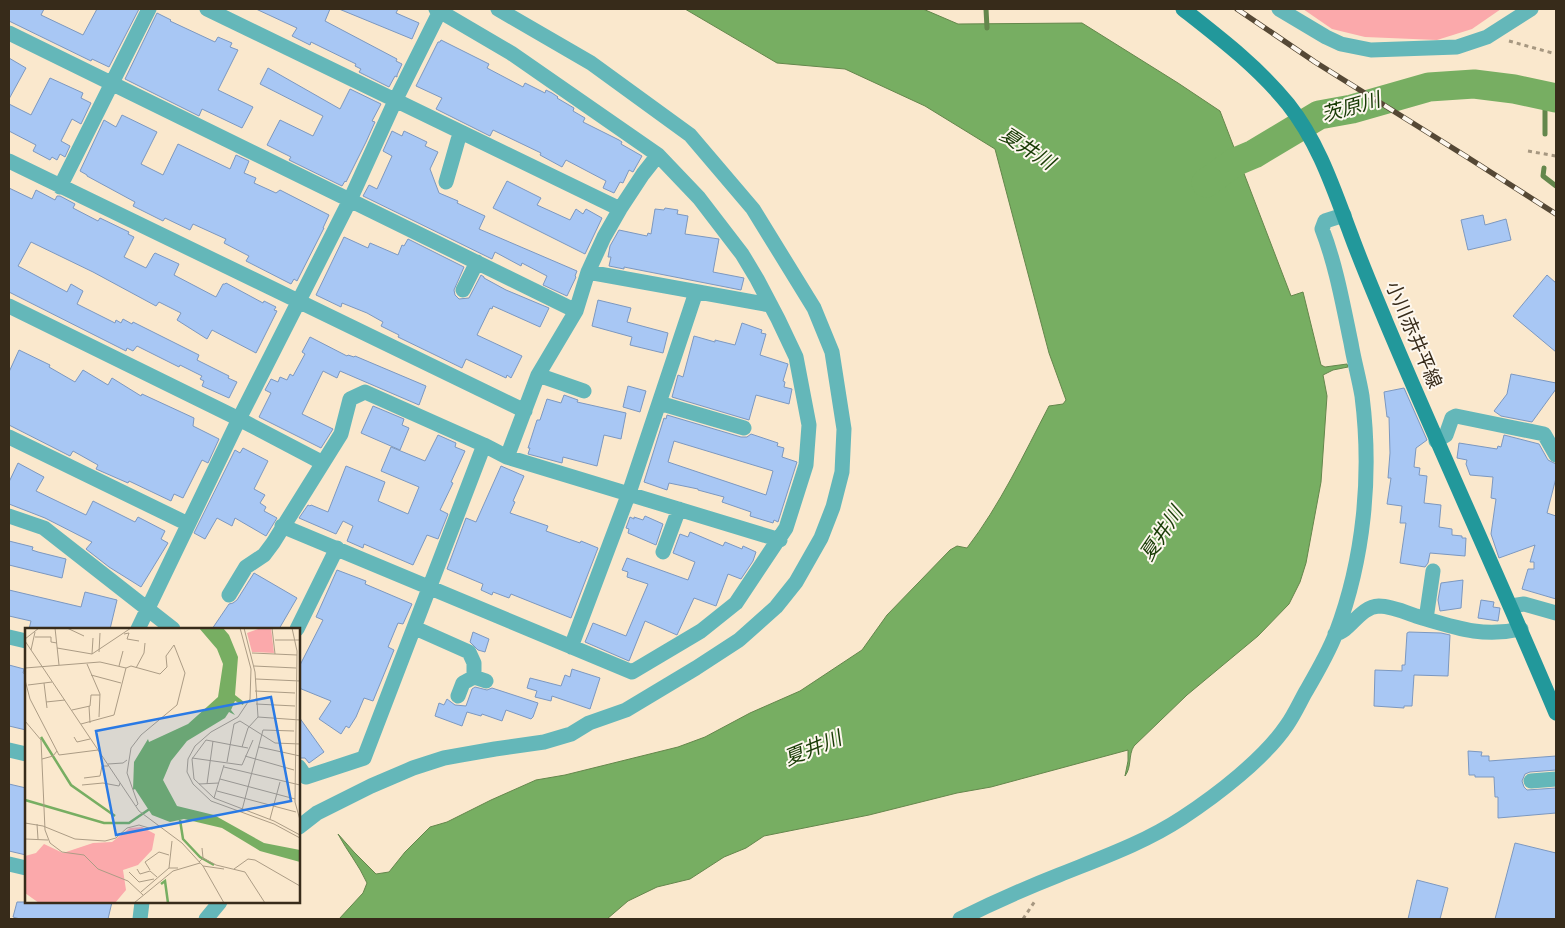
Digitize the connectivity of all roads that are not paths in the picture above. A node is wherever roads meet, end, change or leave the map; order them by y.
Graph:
1 (149, 9) edge
2 (207, 9) edge
3 (498, 9) edge
4 (1279, 9) edge
5 (1531, 9) edge
6 (438, 10) edge
7 (1186, 10) edge
8 (9, 33) edge
9 (112, 83) junction
10 (395, 101) junction
11 (462, 133) junction
12 (658, 155) junction
13 (9, 161) edge
14 (446, 182) dead end
15 (60, 187) junction
16 (350, 200) junction
17 (1341, 208) junction
18 (620, 209) junction
19 (476, 262) junction
20 (588, 272) junction
21 (463, 290) dead end
22 (696, 292) junction
23 (298, 301) junction
24 (770, 305) junction
25 (9, 306) edge
26 (576, 311) junction
27 (538, 375) junction
28 (584, 391) dead end
29 (659, 404) junction
30 (525, 411) junction
31 (239, 419) junction
32 (744, 428) dead end
33 (9, 437) edge
34 (1436, 441) junction
35 (484, 445) junction
36 (1556, 455) edge
37 (506, 457) junction
38 (323, 463) junction
39 (629, 493) junction
40 (679, 508) junction
41 (9, 516) edge
42 (188, 524) junction
43 (282, 526) junction
44 (780, 540) junction
45 (337, 548) junction
46 (663, 552) dead end
47 (1433, 571) dead end
48 (430, 587) junction
49 (229, 595) dead end
50 (1511, 606) junction
51 (148, 608) junction
52 (1556, 613) edge
53 (1426, 619) junction
54 (138, 628) edge
55 (172, 628) edge
56 (297, 628) edge
57 (414, 628) junction
58 (1521, 629) junction
59 (1336, 634) junction
60 (9, 637) edge
61 (25, 641) edge
62 (571, 646) junction
63 (458, 696) dead end
64 (1556, 713) edge
65 (9, 750) edge
66 (25, 754) edge
67 (300, 768) edge
68 (1556, 778) edge
69 (1531, 781) dead end
70 (300, 826) edge
71 (9, 864) edge
72 (25, 868) edge
73 (142, 903) edge
74 (219, 903) edge
75 (140, 919) edge
76 (206, 919) edge
77 (960, 919) edge

1 - 9 street
2 - 10 street
3 - 70 street
4 - 5 street
6 - 10 street
6 - 12 street
7 - 17 main road, 小川赤井平線
8 - 9 street
9 - 15 street
9 - 16 street
10 - 11 street
10 - 16 street
11 - 14 street
11 - 18 street
12 - 18 street
12 - 24 street
13 - 15 street
15 - 23 street
16 - 19 street
16 - 23 street
17 - 34 main road, 小川赤井平線
17 - 59 street
18 - 20 street
19 - 21 street
19 - 26 street
20 - 22 street
20 - 26 street
22 - 24 street
22 - 29 street
23 - 30 street
23 - 31 street
24 - 44 street
25 - 31 street
26 - 27 street
27 - 28 street
27 - 30 street
29 - 32 street
29 - 39 street
30 - 37 street
31 - 38 street
31 - 42 street
33 - 42 street
34 - 36 street
34 - 50 main road, 小川赤井平線
35 - 37 street
35 - 38 street
35 - 48 street
37 - 39 street
38 - 43 street
39 - 40 street
39 - 62 street
40 - 44 street
40 - 46 street
41 - 51 street
42 - 51 street
43 - 45 street
43 - 49 street
44 - 62 street
45 - 48 street
45 - 56 street
47 - 53 street
48 - 57 street
48 - 62 street
50 - 52 street
50 - 58 main road, 小川赤井平線
51 - 54 street
51 - 55 street
53 - 58 street
53 - 59 street
57 - 63 street
57 - 67 street
58 - 64 main road, 小川赤井平線
59 - 77 street
60 - 61 street
65 - 66 street
68 - 69 street
71 - 72 street
73 - 75 street
74 - 76 street

